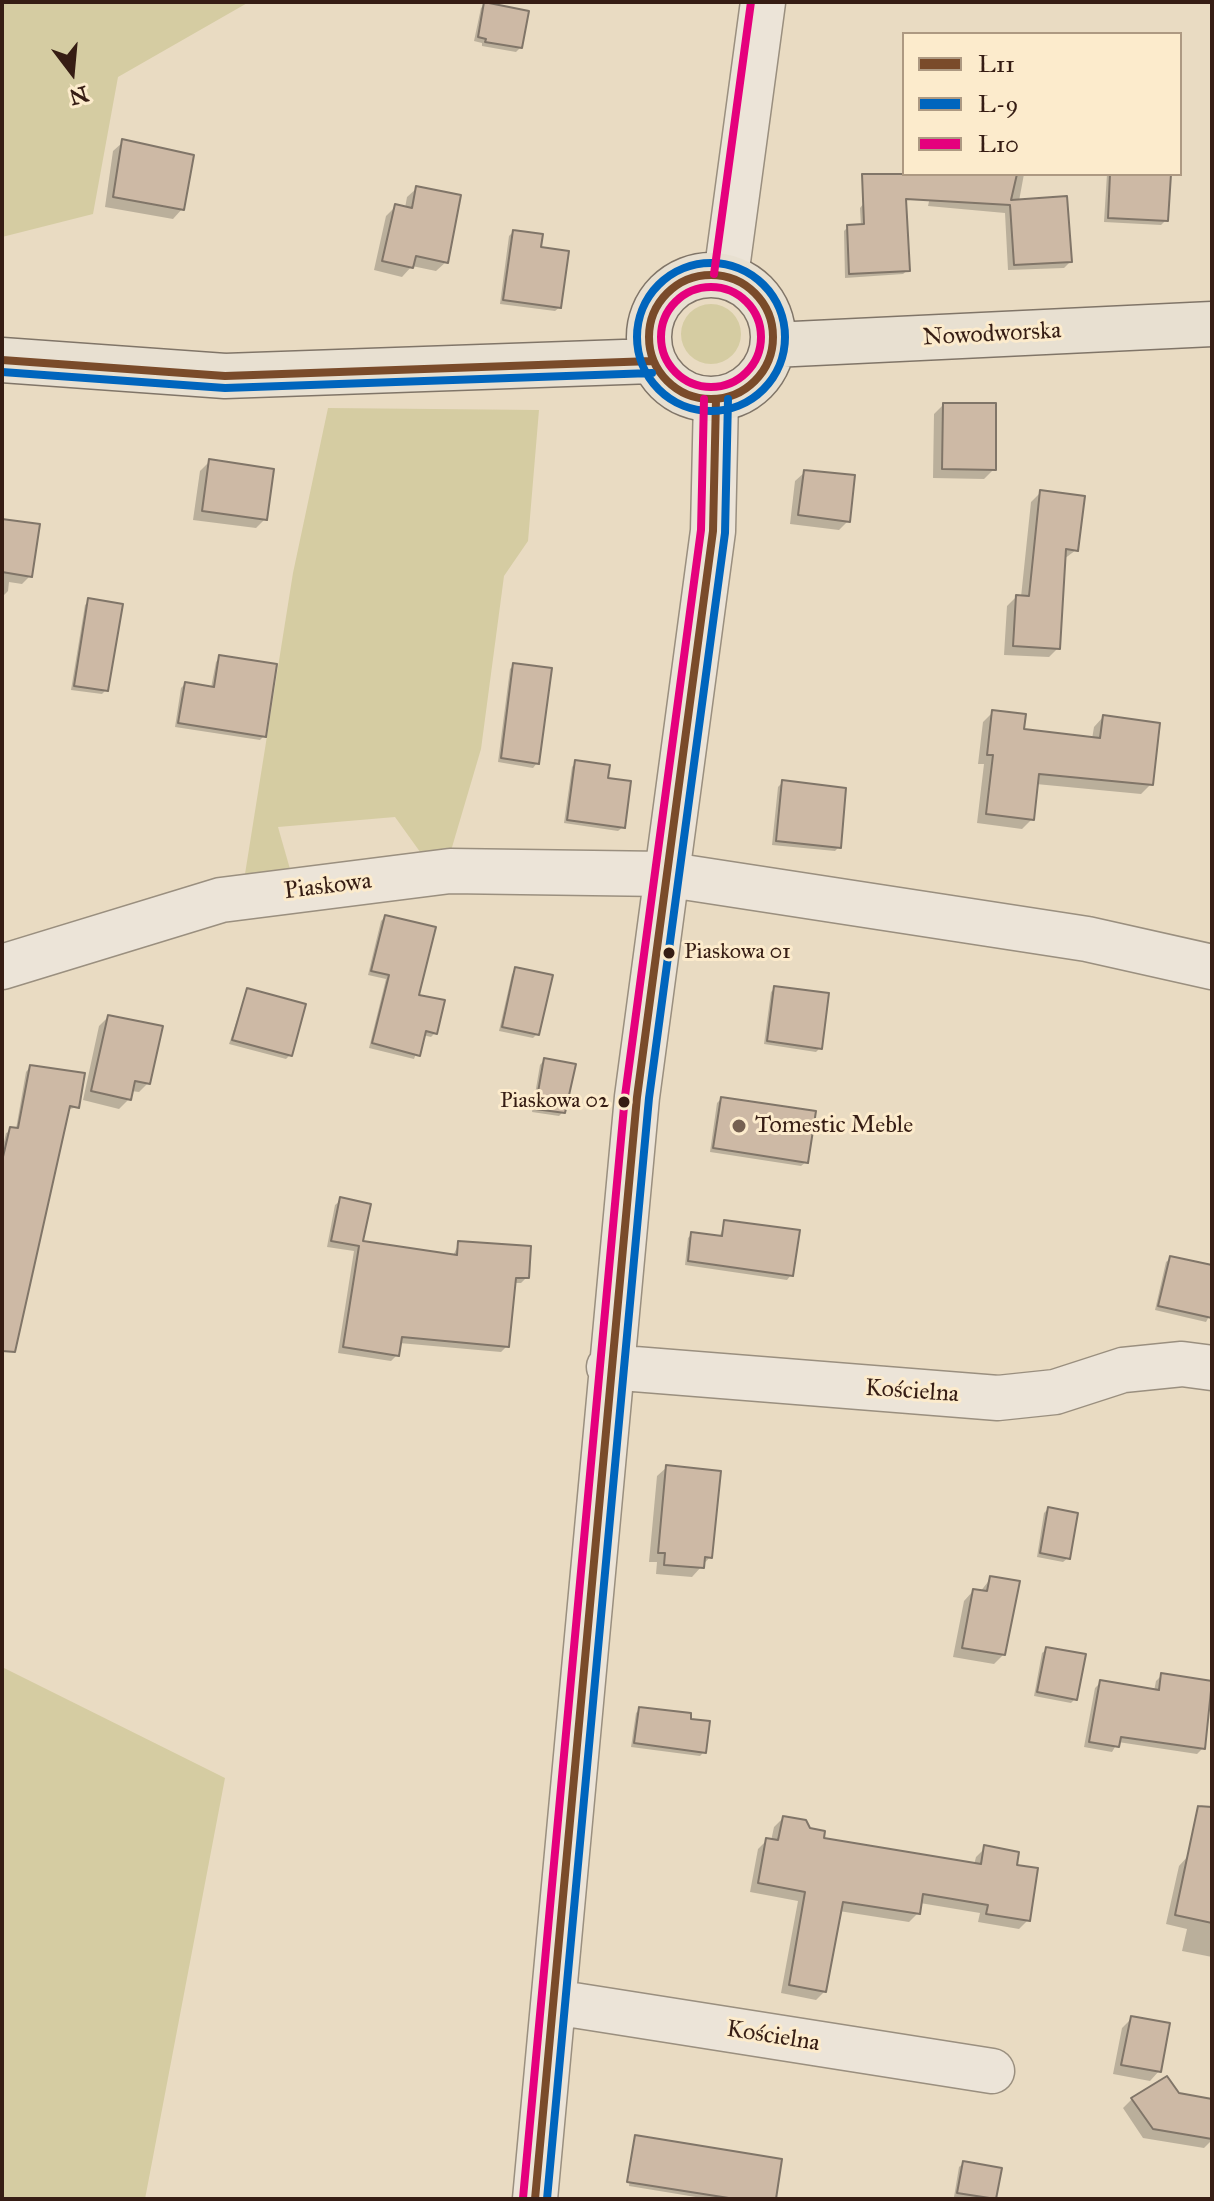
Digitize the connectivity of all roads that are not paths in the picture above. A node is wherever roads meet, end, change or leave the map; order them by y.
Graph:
1 (763, 2) edge
2 (726, 276) junction
3 (1212, 324) edge
4 (773, 345) junction
5 (2, 360) edge
6 (652, 361) junction
7 (716, 399) junction
8 (664, 874) junction
9 (2, 967) edge
10 (1212, 967) edge
11 (609, 1367) junction
12 (1212, 1368) edge
13 (554, 2002) junction
14 (992, 2071) dead end
15 (535, 2199) edge

1 - 2 street
2 - 4 main road
2 - 6 main road
3 - 4 main road, Nowodworska
4 - 7 main road
5 - 6 main road
6 - 7 main road
7 - 8 street
8 - 9 street, Piaskowa
8 - 10 street
8 - 11 street
11 - 12 street, Kościelna
11 - 13 street
13 - 14 street, Kościelna
13 - 15 street

